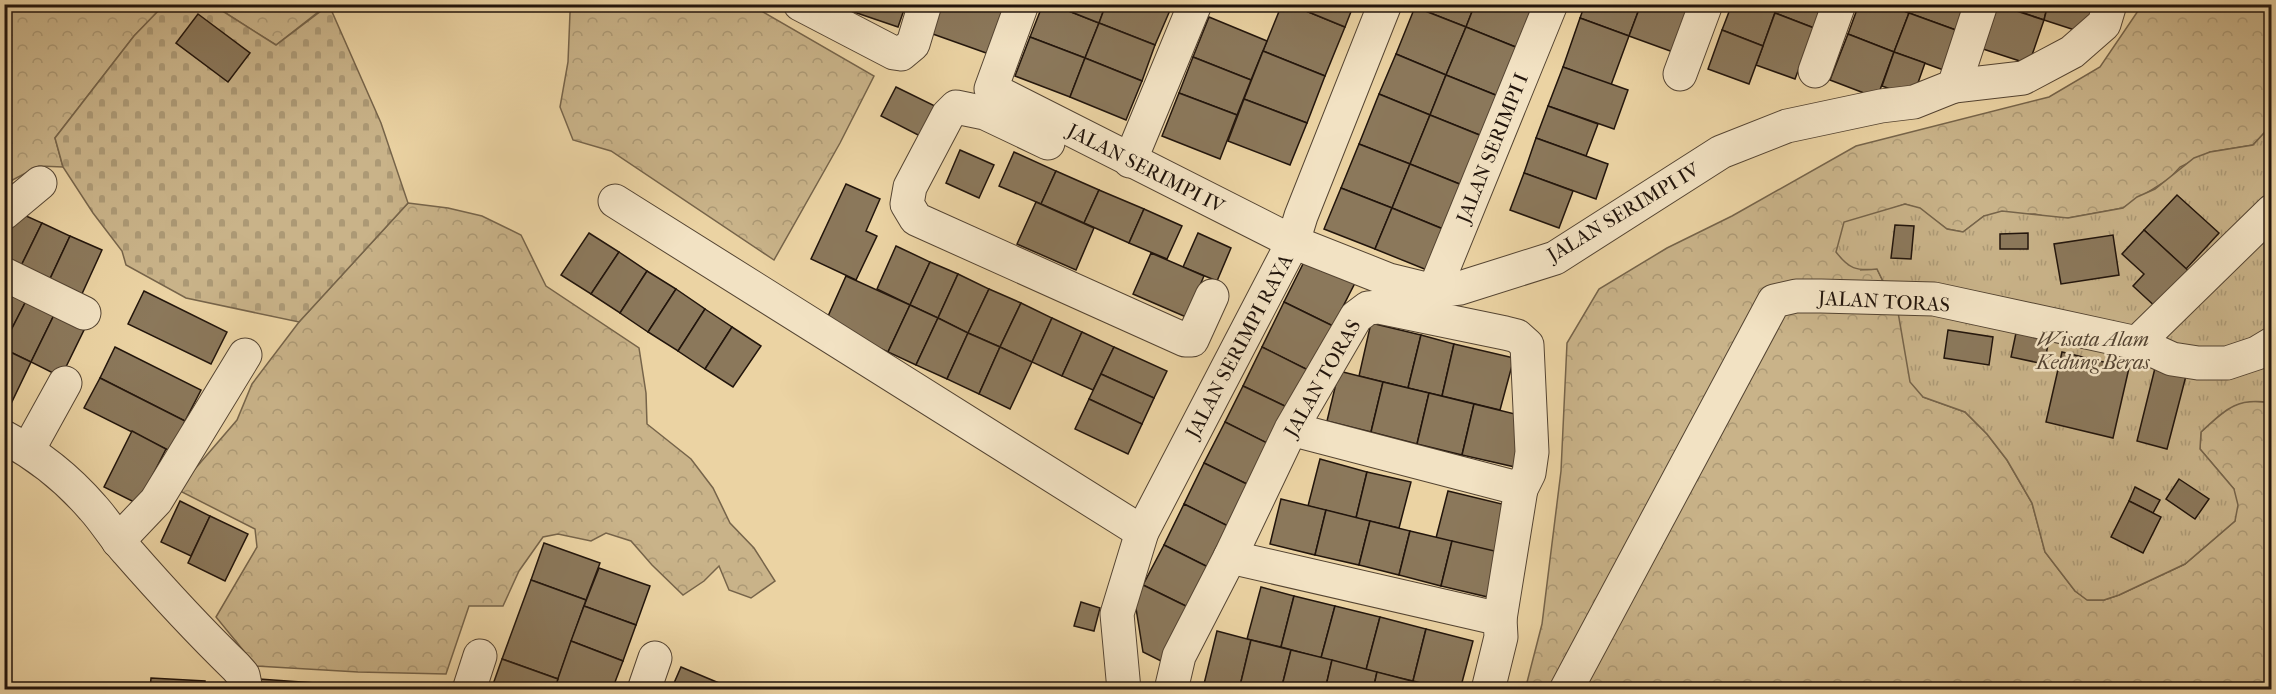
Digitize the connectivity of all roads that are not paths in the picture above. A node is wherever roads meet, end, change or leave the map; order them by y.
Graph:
1 (800, 4) edge
2 (925, 4) edge
3 (1022, 4) edge
4 (1195, 4) edge
5 (1385, 4) edge
6 (1551, 4) edge
7 (1706, 4) edge
8 (1839, 4) edge
9 (1980, 4) edge
10 (2110, 4) edge
11 (1815, 71) dead end
12 (1680, 74) dead end
13 (1954, 86) junction
14 (1130, 161) junction
15 (40, 183) dead end
16 (615, 201) dead end
17 (2271, 211) edge
18 (4, 213) edge
19 (1288, 250) junction
20 (4, 274) edge
21 (1434, 291) junction
22 (1212, 296) dead end
23 (84, 313) dead end
24 (2137, 343) junction
25 (2271, 344) edge
26 (245, 355) dead end
27 (65, 383) dead end
28 (1291, 429) junction
29 (16, 444) edge
30 (1521, 489) junction
31 (1142, 532) junction
32 (118, 541) junction
33 (1230, 557) junction
34 (1500, 619) junction
35 (480, 656) dead end
36 (655, 658) dead end
37 (246, 687) edge
38 (469, 690) edge
39 (644, 690) edge
40 (1124, 690) edge
41 (1171, 690) edge
42 (1488, 690) edge
43 (1566, 690) edge

1 - 2 street
3 - 14 street, JALAN SERIMPI IV
4 - 14 street
5 - 19 street, JALAN SERIMPI RAYA
6 - 21 street, JALAN SERIMPI I
7 - 12 street
8 - 11 street
9 - 13 street
10 - 13 street, JALAN SERIMPI IV
13 - 21 street, JALAN SERIMPI IV
14 - 19 street, JALAN SERIMPI IV
15 - 18 street
16 - 31 street
17 - 24 street
19 - 21 street, JALAN SERIMPI IV
19 - 22 street, JALAN SERIMPI IV
19 - 31 street, JALAN SERIMPI RAYA
20 - 23 street
24 - 25 street, JALAN TORAS
24 - 43 street, JALAN TORAS
26 - 32 street
27 - 29 street
28 - 30 street
28 - 30 street, JALAN TORAS
28 - 33 street, JALAN TORAS
29 - 32 street
30 - 34 street
31 - 40 street, JALAN SERIMPI RAYA
32 - 37 street
33 - 34 street
33 - 41 street, JALAN TORAS
34 - 42 street
35 - 38 street
36 - 39 street

